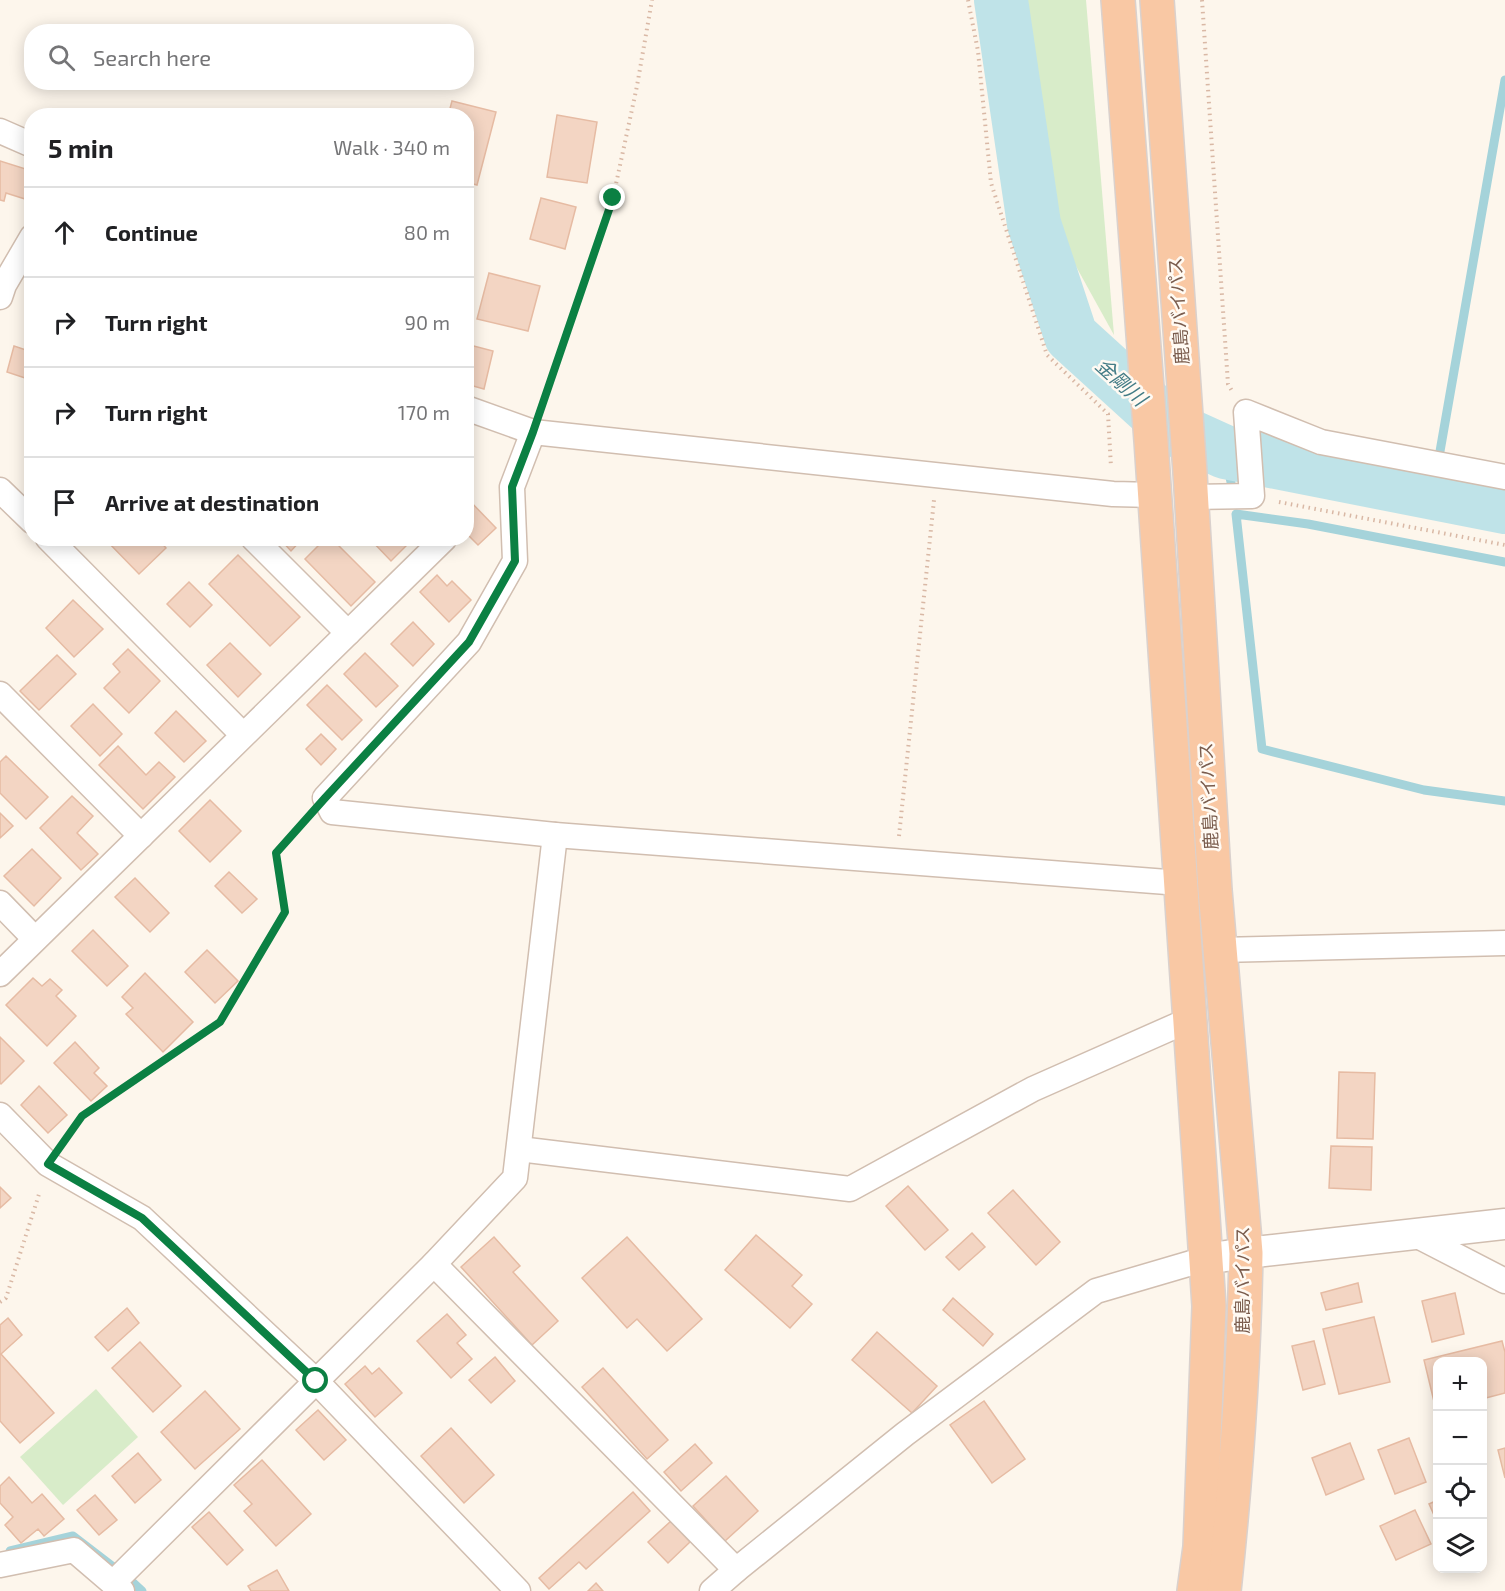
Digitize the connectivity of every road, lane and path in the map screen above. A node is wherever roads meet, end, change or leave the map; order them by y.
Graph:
1 (652, 0) edge
2 (968, 0) edge
3 (1118, 0) edge
4 (1157, 0) edge
5 (1202, 0) edge
6 (0, 131) edge
7 (24, 142) edge
8 (24, 251) edge
9 (0, 297) edge
10 (474, 411) edge
11 (1246, 412) junction
12 (533, 432) junction
13 (936, 475) junction
14 (1505, 477) edge
15 (1191, 485) junction
16 (0, 490) edge
17 (1113, 494) junction
18 (1154, 495) junction
19 (1252, 496) junction
20 (24, 513) edge
21 (1505, 545) edge
22 (56, 546) edge
23 (261, 546) edge
24 (437, 546) edge
25 (348, 633) junction
26 (0, 694) edge
27 (243, 735) junction
28 (325, 798) junction
29 (555, 835) junction
30 (141, 836) junction
31 (897, 861) junction
32 (1180, 883) junction
33 (0, 903) edge
34 (35, 939) junction
35 (1505, 943) edge
36 (1220, 950) junction
37 (0, 974) edge
38 (1189, 1020) junction
39 (0, 1115) edge
40 (519, 1149) junction
41 (48, 1164) junction
42 (1505, 1224) edge
43 (1414, 1234) junction
44 (1246, 1253) junction
45 (1205, 1259) junction
46 (434, 1264) junction
47 (1505, 1281) edge
48 (0, 1302) edge
49 (316, 1381) junction
50 (0, 1565) edge
51 (736, 1570) junction
52 (118, 1587) edge
53 (518, 1591) edge
54 (712, 1591) edge
55 (1194, 1591) edge
56 (1224, 1591) edge

1 - 12 path
2 - 17 path
3 - 18 highway, 鹿島バイパス
4 - 15 highway, 鹿島バイパス
5 - 11 path
6 - 7 street
8 - 9 street
10 - 12 street
11 - 14 street
11 - 19 street
12 - 13 street
12 - 28 street
13 - 17 street
13 - 31 path
15 - 19 street
15 - 36 highway, 鹿島バイパス
16 - 20 street
17 - 18 street
18 - 32 highway, 鹿島バイパス
19 - 21 path
22 - 27 street
23 - 25 street
24 - 25 street
25 - 27 street
26 - 30 street
27 - 30 street
28 - 29 street
28 - 41 path
29 - 31 street
29 - 40 street
30 - 34 street
31 - 32 street
32 - 38 highway, 鹿島バイパス
33 - 34 street
34 - 37 street
35 - 36 street
36 - 44 highway, 鹿島バイパス
38 - 40 street
38 - 45 highway, 鹿島バイパス
39 - 41 street
40 - 46 street
41 - 48 path
41 - 49 street
42 - 43 street
43 - 44 street
43 - 47 street
44 - 45 street
44 - 56 highway, 鹿島バイパス
45 - 51 street
45 - 55 highway, 鹿島バイパス
46 - 49 street
46 - 51 street
49 - 52 street
49 - 53 street
50 - 52 street
51 - 54 street

